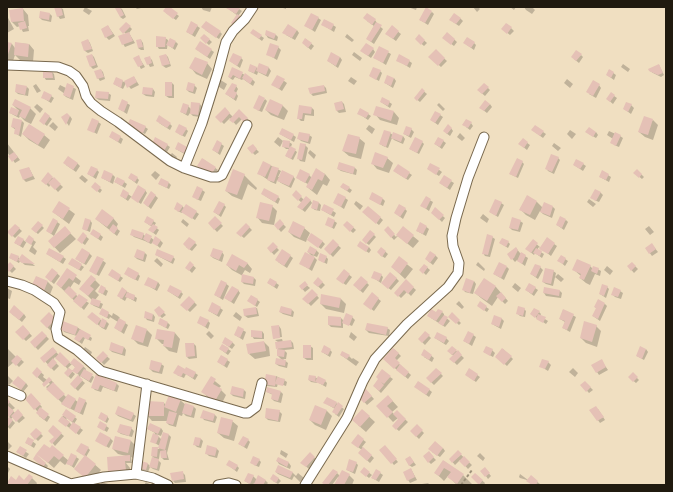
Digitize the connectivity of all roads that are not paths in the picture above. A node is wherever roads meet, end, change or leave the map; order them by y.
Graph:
1 (253, 7) edge
2 (7, 65) edge
3 (247, 125) dead end
4 (484, 137) dead end
5 (184, 168) junction
6 (7, 281) edge
7 (262, 383) dead end
8 (147, 384) junction
9 (7, 390) edge
10 (22, 396) dead end
11 (7, 456) edge
12 (136, 474) junction
13 (72, 484) edge
14 (168, 485) edge
15 (218, 485) edge
16 (236, 485) edge
17 (305, 485) edge

1 - 5 street
2 - 5 street
3 - 5 street
4 - 17 street
6 - 8 street
7 - 8 street
8 - 12 street
9 - 10 street
11 - 13 street
12 - 13 street
12 - 14 street
15 - 16 street

